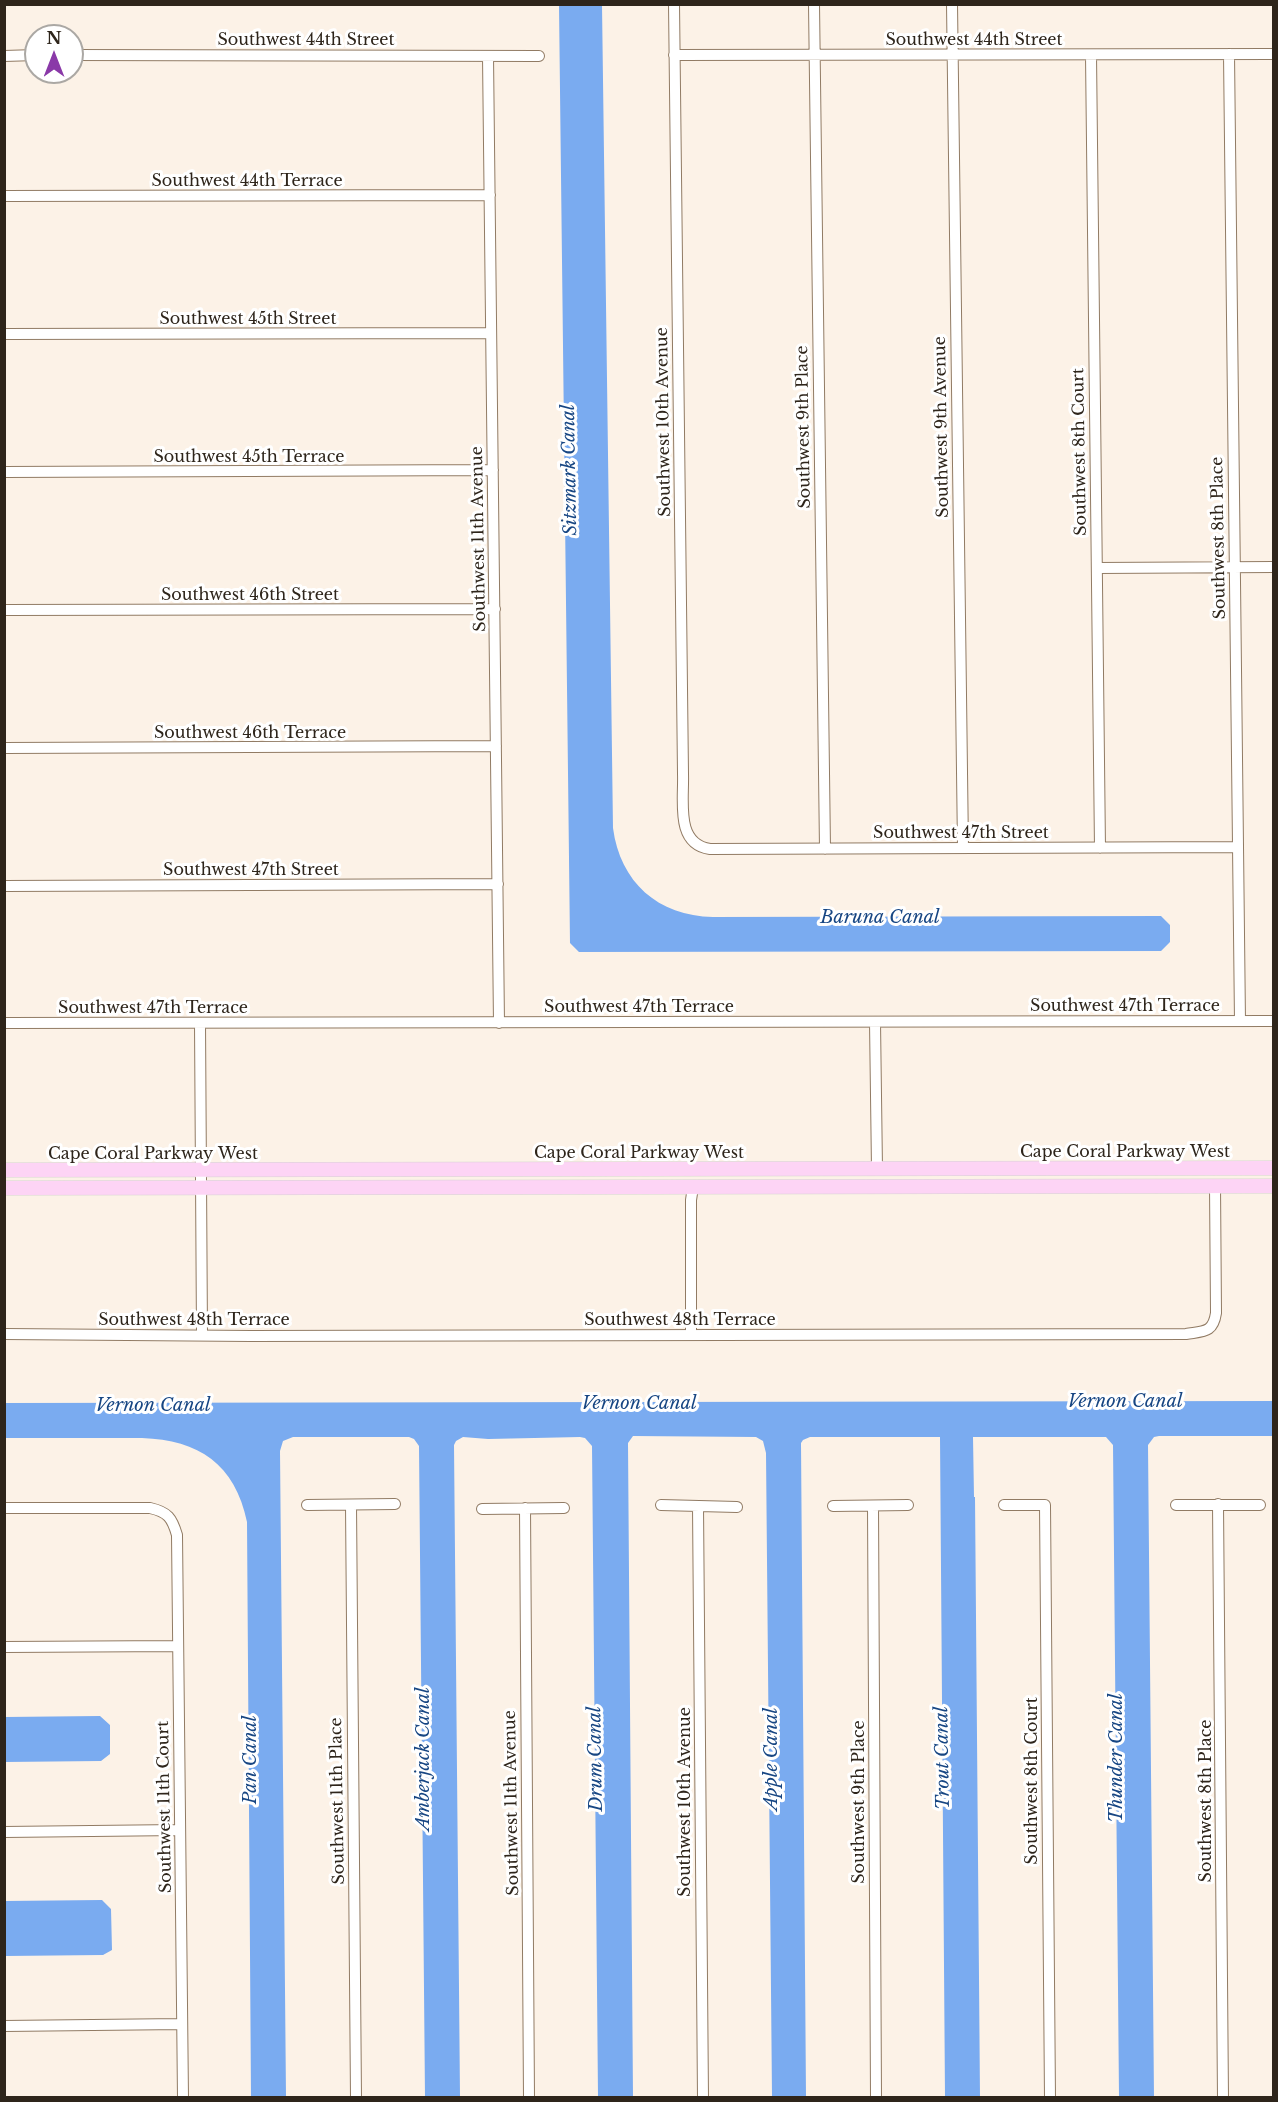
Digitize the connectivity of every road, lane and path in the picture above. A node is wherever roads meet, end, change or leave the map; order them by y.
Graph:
1 (674, 4) edge
2 (814, 4) edge
3 (952, 4) edge
4 (1228, 54) junction
5 (1274, 54) edge
6 (674, 55) junction
7 (814, 55) junction
8 (952, 55) junction
9 (1091, 55) junction
10 (4, 56) edge
11 (24, 56) edge
12 (84, 56) edge
13 (488, 56) junction
14 (539, 56) dead end
15 (489, 195) junction
16 (4, 196) edge
17 (491, 333) junction
18 (4, 334) edge
19 (493, 470) junction
20 (4, 472) edge
21 (1235, 567) junction
22 (1274, 567) edge
23 (1097, 568) junction
24 (495, 609) junction
25 (4, 610) edge
26 (496, 746) junction
27 (4, 748) edge
28 (688, 838) joint
29 (1238, 847) junction
30 (1100, 848) junction
31 (825, 849) junction
32 (963, 849) junction
33 (498, 884) junction
34 (4, 886) edge
35 (1240, 1021) junction
36 (1274, 1021) edge
37 (875, 1022) junction
38 (4, 1023) edge
39 (200, 1023) junction
40 (499, 1023) junction
41 (1274, 1168) edge
42 (677, 1169) junction
43 (825, 1169) junction
44 (878, 1169) junction
45 (4, 1170) edge
46 (202, 1170) junction
47 (1215, 1186) junction
48 (1274, 1186) edge
49 (554, 1187) junction
50 (693, 1187) junction
51 (4, 1188) edge
52 (201, 1188) junction
53 (4, 1334) edge
54 (691, 1334) junction
55 (202, 1335) junction
56 (351, 1504) junction
57 (395, 1504) dead end
58 (1218, 1504) junction
59 (1260, 1504) dead end
60 (1004, 1505) dead end
61 (1176, 1505) dead end
62 (307, 1506) dead end
63 (661, 1506) dead end
64 (698, 1506) junction
65 (833, 1506) dead end
66 (873, 1506) junction
67 (908, 1506) dead end
68 (737, 1507) dead end
69 (4, 1508) edge
70 (525, 1508) junction
71 (564, 1508) dead end
72 (482, 1509) dead end
73 (178, 1646) junction
74 (4, 1647) edge
75 (179, 1830) junction
76 (4, 1832) edge
77 (181, 2024) junction
78 (4, 2026) edge
79 (183, 2097) edge
80 (356, 2097) edge
81 (529, 2097) edge
82 (703, 2097) edge
83 (876, 2097) edge
84 (1050, 2097) edge
85 (1223, 2097) edge

1 - 6 street, Southwest 10th Avenue
2 - 7 street, Southwest 9th Place
3 - 8 street, Southwest 9th Avenue
4 - 5 street, Southwest 44th Street
4 - 9 street, Southwest 44th Street
4 - 21 street, Southwest 8th Place
6 - 7 street, Southwest 44th Street
6 - 28 street, Southwest 10th Avenue
7 - 8 street, Southwest 44th Street
7 - 31 street, Southwest 9th Place
8 - 9 street, Southwest 44th Street
8 - 32 street, Southwest 9th Avenue
9 - 23 street, Southwest 8th Court
10 - 11 street
12 - 13 street, Southwest 44th Street
13 - 14 street, Southwest 44th Street
13 - 15 street, Southwest 11th Avenue
15 - 16 street, Southwest 44th Terrace
15 - 17 street, Southwest 11th Avenue
17 - 18 street, Southwest 45th Street
17 - 19 street, Southwest 11th Avenue
19 - 20 street, Southwest 45th Terrace
19 - 24 street, Southwest 11th Avenue
21 - 22 street
21 - 23 street
21 - 29 street, Southwest 8th Place
23 - 30 street, Southwest 8th Court
24 - 25 street, Southwest 46th Street
24 - 26 street, Southwest 11th Avenue
26 - 27 street, Southwest 46th Terrace
26 - 33 street, Southwest 11th Avenue
28 - 31 street, Southwest 47th Street
29 - 30 street, Southwest 47th Street
29 - 35 street, Southwest 8th Place
30 - 32 street, Southwest 47th Street
31 - 32 street, Southwest 47th Street
33 - 34 street, Southwest 47th Street
33 - 40 street, Southwest 11th Avenue
35 - 36 street, Southwest 47th Terrace
35 - 37 street, Southwest 47th Terrace
37 - 40 street, Southwest 47th Terrace
37 - 44 street
38 - 39 street, Southwest 47th Terrace
39 - 40 street, Southwest 47th Terrace
39 - 46 street
41 - 44 main road, Cape Coral Parkway West
42 - 43 main road, Cape Coral Parkway West
42 - 46 main road, Cape Coral Parkway West
42 - 49 main road
43 - 44 main road, Cape Coral Parkway West
43 - 50 main road
45 - 46 main road, Cape Coral Parkway West
46 - 52 street
47 - 48 main road, Cape Coral Parkway West
47 - 50 main road, Cape Coral Parkway West
47 - 54 street, Southwest 48th Terrace
49 - 50 main road, Cape Coral Parkway West
49 - 52 main road, Cape Coral Parkway West
50 - 54 street
51 - 52 main road, Cape Coral Parkway West
52 - 55 street
53 - 55 street, Southwest 48th Terrace
54 - 55 street, Southwest 48th Terrace
56 - 57 street
56 - 62 street
56 - 80 street, Southwest 11th Place
58 - 59 street
58 - 61 street
58 - 85 street, Southwest 8th Place
60 - 84 street, Southwest 8th Court
63 - 64 street
64 - 68 street
64 - 82 street, Southwest 10th Avenue
65 - 66 street
66 - 67 street
66 - 83 street, Southwest 9th Place
69 - 73 street, Southwest 11th Court
70 - 71 street
70 - 72 street
70 - 81 street, Southwest 11th Avenue
73 - 74 street
73 - 75 street, Southwest 11th Court
75 - 76 street
75 - 77 street, Southwest 11th Court
77 - 78 street
77 - 79 street, Southwest 11th Court

